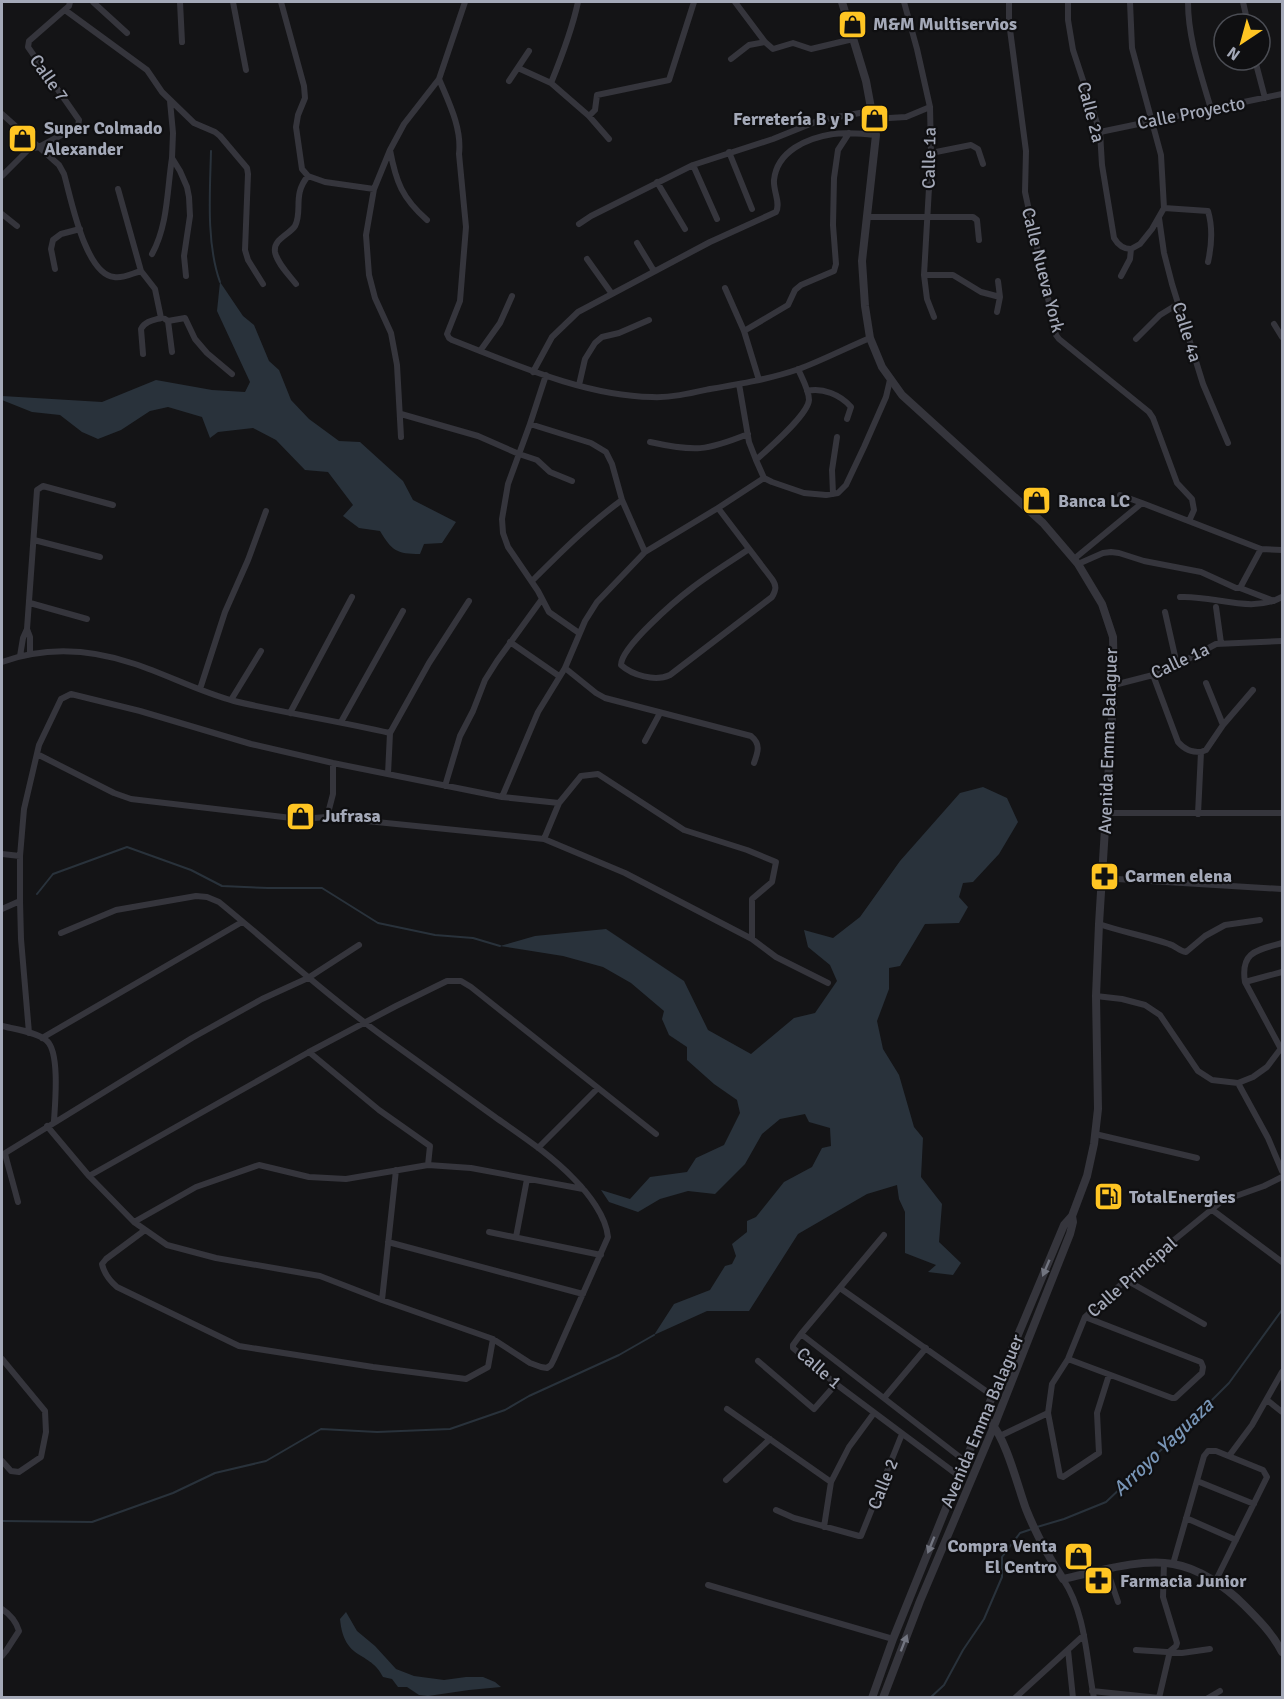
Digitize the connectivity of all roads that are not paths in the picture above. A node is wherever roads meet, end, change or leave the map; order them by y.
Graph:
1 (70, 2) edge
2 (93, 2) edge
3 (180, 2) edge
4 (233, 2) edge
5 (281, 2) edge
6 (465, 2) edge
7 (578, 2) edge
8 (694, 2) edge
9 (735, 2) edge
10 (842, 2) edge
11 (904, 2) edge
12 (1009, 2) edge
13 (1068, 2) edge
14 (1130, 2) edge
15 (1188, 2) edge
16 (65, 10) junction
17 (127, 33) dead end
18 (853, 39) junction
19 (182, 42) dead end
20 (765, 42) junction
21 (529, 51) dead end
22 (731, 59) dead end
23 (518, 68) junction
24 (246, 70) dead end
25 (1258, 72) edge
26 (439, 79) junction
27 (509, 81) dead end
28 (551, 83) junction
29 (1282, 94) edge
30 (1265, 98) junction
31 (170, 100) junction
32 (930, 107) junction
33 (1211, 109) junction
34 (2, 114) edge
35 (871, 115) junction
36 (589, 116) junction
37 (1152, 121) junction
38 (1100, 132) junction
39 (849, 133) junction
40 (876, 135) junction
41 (609, 139) dead end
42 (39, 147) junction
43 (390, 150) junction
44 (729, 152) junction
45 (931, 153) junction
46 (172, 158) junction
47 (983, 164) dead end
48 (693, 165) junction
49 (2, 176) edge
50 (308, 176) junction
51 (657, 182) junction
52 (118, 189) dead end
53 (374, 189) junction
54 (1164, 208) junction
55 (752, 209) dead end
56 (2, 214) edge
57 (867, 217) junction
58 (927, 217) junction
59 (1159, 218) junction
60 (717, 219) dead end
61 (427, 220) dead end
62 (579, 224) dead end
63 (17, 226) dead end
64 (80, 229) junction
65 (685, 229) dead end
66 (979, 240) dead end
67 (638, 243) dead end
68 (1131, 249) junction
69 (152, 254) dead end
70 (587, 259) dead end
71 (1208, 262) dead end
72 (54, 269) dead end
73 (141, 271) junction
74 (654, 271) junction
75 (924, 275) junction
76 (186, 276) dead end
77 (1121, 276) dead end
78 (998, 281) dead end
79 (263, 284) dead end
80 (296, 284) dead end
81 (725, 288) dead end
82 (612, 294) junction
83 (512, 296) dead end
84 (1000, 297) junction
85 (1178, 304) junction
86 (997, 312) dead end
87 (934, 317) dead end
88 (165, 319) junction
89 (649, 320) dead end
90 (1274, 324) dead end
91 (744, 331) junction
92 (1282, 337) edge
93 (870, 338) junction
94 (1136, 339) dead end
95 (480, 351) junction
96 (172, 352) dead end
97 (143, 354) dead end
98 (798, 369) junction
99 (533, 372) junction
100 (232, 374) dead end
101 (546, 375) junction
102 (759, 380) junction
103 (890, 380) junction
104 (739, 384) junction
105 (579, 385) junction
106 (807, 391) junction
107 (401, 414) junction
108 (847, 419) dead end
109 (530, 424) junction
110 (748, 434) junction
111 (401, 436) dead end
112 (837, 437) dead end
113 (650, 442) dead end
114 (1228, 443) dead end
115 (519, 454) junction
116 (756, 460) junction
117 (764, 478) junction
118 (572, 481) dead end
119 (833, 494) junction
120 (1120, 495) dead end
121 (622, 500) junction
122 (1142, 503) junction
123 (113, 505) dead end
124 (718, 508) junction
125 (266, 511) dead end
126 (1189, 521) junction
127 (34, 540) junction
128 (749, 549) junction
129 (1261, 549) junction
130 (1282, 550) edge
131 (645, 552) junction
132 (100, 557) dead end
133 (1076, 561) junction
134 (532, 581) junction
135 (1240, 588) junction
136 (352, 597) dead end
137 (1180, 597) dead end
138 (1282, 597) edge
139 (542, 599) junction
140 (469, 601) dead end
141 (1274, 601) junction
142 (30, 603) junction
143 (1216, 607) dead end
144 (403, 610) dead end
145 (1165, 612) dead end
146 (87, 619) dead end
147 (27, 629) junction
148 (579, 633) junction
149 (1282, 641) edge
150 (510, 642) junction
151 (1221, 643) junction
152 (261, 651) dead end
153 (30, 654) junction
154 (20, 656) junction
155 (2, 662) edge
156 (1177, 665) junction
157 (565, 668) junction
158 (1153, 675) junction
159 (559, 676) junction
160 (1206, 683) dead end
161 (1114, 685) junction
162 (200, 689) junction
163 (1253, 690) dead end
164 (231, 700) junction
165 (660, 712) junction
166 (290, 713) junction
167 (341, 722) junction
168 (1223, 725) junction
169 (390, 733) junction
170 (645, 741) dead end
171 (1201, 752) junction
172 (38, 754) junction
173 (333, 763) junction
174 (754, 763) dead end
175 (388, 774) junction
176 (445, 786) junction
177 (502, 797) junction
178 (559, 803) junction
179 (1106, 813) junction
180 (1282, 813) edge
181 (1198, 814) junction
182 (327, 817) junction
183 (544, 839) junction
184 (2, 854) edge
185 (20, 856) junction
186 (1101, 878) junction
187 (1282, 889) edge
188 (20, 901) junction
189 (2, 909) edge
190 (1260, 920) dead end
191 (242, 922) junction
192 (1099, 924) junction
193 (61, 933) dead end
194 (752, 939) junction
195 (1282, 942) edge
196 (360, 945) dead end
197 (1282, 972) edge
198 (308, 978) junction
199 (1245, 982) junction
200 (828, 983) dead end
201 (1096, 996) junction
202 (364, 1022) junction
203 (2, 1026) edge
204 (29, 1033) junction
205 (42, 1038) junction
206 (1282, 1048) edge
207 (309, 1052) junction
208 (1238, 1083) junction
209 (598, 1088) junction
210 (54, 1121) junction
211 (47, 1126) junction
212 (656, 1134) dead end
213 (1095, 1134) junction
214 (538, 1148) junction
215 (3, 1154) edge
216 (1197, 1158) dead end
217 (428, 1165) junction
218 (396, 1170) junction
219 (1282, 1171) edge
220 (89, 1176) junction
221 (1282, 1177) edge
222 (527, 1179) junction
223 (583, 1189) junction
224 (18, 1202) dead end
225 (1211, 1209) junction
226 (1072, 1216) junction
227 (134, 1222) junction
228 (146, 1230) junction
229 (489, 1232) dead end
230 (884, 1235) dead end
231 (516, 1237) junction
232 (388, 1242) junction
233 (601, 1255) junction
234 (1282, 1262) edge
235 (1126, 1281) junction
236 (840, 1288) junction
237 (583, 1294) junction
238 (382, 1300) junction
239 (1085, 1317) junction
240 (1204, 1324) dead end
241 (801, 1334) junction
242 (493, 1338) junction
243 (926, 1348) junction
244 (2, 1359) edge
245 (1068, 1359) junction
246 (758, 1361) dead end
247 (1282, 1372) edge
248 (1109, 1375) junction
249 (836, 1384) junction
250 (993, 1396) junction
251 (884, 1398) junction
252 (1267, 1400) junction
253 (727, 1409) dead end
254 (1282, 1412) edge
255 (874, 1413) junction
256 (1048, 1413) junction
257 (984, 1416) junction
258 (994, 1426) junction
259 (903, 1434) junction
260 (1000, 1436) junction
261 (770, 1440) junction
262 (1229, 1455) junction
263 (2, 1461) edge
264 (965, 1461) junction
265 (959, 1476) junction
266 (726, 1480) dead end
267 (1197, 1481) junction
268 (831, 1482) junction
269 (1254, 1504) junction
270 (776, 1510) dead end
271 (1186, 1518) junction
272 (824, 1527) junction
273 (1236, 1540) junction
274 (1168, 1563) junction
275 (1107, 1570) junction
276 (1063, 1578) junction
277 (1215, 1582) junction
278 (708, 1585) dead end
279 (910, 1597) junction
280 (920, 1601) junction
281 (1118, 1602) dead end
282 (2, 1610) edge
283 (1084, 1635) junction
284 (893, 1639) junction
285 (1210, 1649) dead end
286 (1068, 1650) junction
287 (1136, 1650) dead end
288 (1170, 1651) junction
289 (1282, 1652) edge
290 (2, 1656) edge
291 (1220, 1691) dead end
292 (1093, 1694) edge
293 (872, 1697) edge
294 (883, 1698) edge
295 (1015, 1698) edge
296 (1073, 1698) edge
297 (1158, 1698) edge
298 (1208, 1698) edge

1 - 16 street, Calle 7
2 - 17 street
3 - 19 street
4 - 24 street
5 - 50 street
6 - 26 street
7 - 28 street
8 - 36 street
9 - 20 street
10 - 18 street, Avenida Emma Balaguer
11 - 32 street, Calle 1a
12 - 126 street, Calle Nueva York
13 - 38 street, Calle 2a
14 - 37 street
15 - 33 street
16 - 31 street
16 - 42 street, Calle 7
18 - 20 street
18 - 35 street, Avenida Emma Balaguer
20 - 22 street
21 - 23 street
23 - 27 street
23 - 28 street
25 - 30 street
26 - 43 street
26 - 95 street
28 - 36 street
29 - 30 street, Calle Proyecto
30 - 33 street, Calle Proyecto
31 - 46 street
31 - 79 street
32 - 35 street
32 - 45 street, Calle 1a
33 - 37 street, Calle Proyecto
34 - 42 street
35 - 40 street, Avenida Emma Balaguer
35 - 44 street
36 - 41 street
37 - 38 street, Calle Proyecto
37 - 54 street
38 - 68 street, Calle 2a
39 - 40 street
39 - 74 street
39 - 91 street
40 - 57 street, Avenida Emma Balaguer
42 - 49 street
42 - 64 street
43 - 53 street
43 - 61 street
44 - 48 street
44 - 55 street
45 - 47 street
45 - 58 street, Calle 1a
46 - 69 street
46 - 76 street
48 - 51 street
48 - 60 street
50 - 53 street
50 - 80 street
51 - 62 street
51 - 65 street
52 - 73 street
53 - 107 street
54 - 59 street
54 - 71 street
56 - 63 street
57 - 58 street
57 - 93 street, Avenida Emma Balaguer
58 - 66 street
58 - 75 street, Calle 1a
59 - 68 street
59 - 85 street, Calle 4a
64 - 72 street
64 - 73 street
67 - 74 street
68 - 77 street
70 - 82 street
73 - 88 street
74 - 82 street
75 - 84 street
75 - 87 street, Calle 1a
78 - 84 street
81 - 91 street
82 - 99 street
83 - 95 street
84 - 86 street
85 - 94 street
85 - 114 street, Calle 4a
88 - 96 street
88 - 97 street
88 - 100 street
89 - 105 street
90 - 92 street
91 - 102 street
93 - 98 street
93 - 103 street, Avenida Emma Balaguer
95 - 99 street
98 - 102 street
98 - 106 street
99 - 101 street
101 - 105 street
101 - 109 street
102 - 104 street
103 - 119 street
103 - 133 street, Avenida Emma Balaguer
104 - 105 street
104 - 110 street
106 - 108 street
106 - 116 street
107 - 111 street
107 - 115 street
109 - 115 street
109 - 121 street
110 - 113 street
110 - 116 street
112 - 119 street
115 - 118 street
115 - 134 street
116 - 117 street
117 - 119 street
117 - 124 street
120 - 122 street
121 - 131 street
121 - 134 street
122 - 126 street
122 - 133 street
123 - 127 street
124 - 128 street
124 - 131 street
125 - 162 street
126 - 129 street
127 - 132 street
127 - 142 street
128 - 128 street
129 - 130 street
129 - 135 street
131 - 148 street
133 - 135 street
133 - 161 street, Avenida Emma Balaguer
134 - 139 street
135 - 141 street
136 - 166 street
137 - 141 street
138 - 141 street
139 - 148 street
139 - 150 street
140 - 169 street
142 - 146 street
142 - 147 street
143 - 151 street
144 - 167 street
145 - 156 street
147 - 153 street
147 - 154 street
148 - 157 street
149 - 151 street, Calle 1a
150 - 159 street
150 - 176 street
151 - 156 street, Calle 1a
152 - 164 street
153 - 154 street
153 - 162 street
154 - 155 street
156 - 158 street, Calle 1a
157 - 159 street
157 - 165 street
158 - 161 street, Calle 1a
158 - 171 street
159 - 177 street
160 - 168 street
161 - 179 street, Avenida Emma Balaguer
162 - 164 street
163 - 168 street
164 - 166 street
165 - 170 street
165 - 174 street
166 - 167 street
167 - 169 street
168 - 171 street
169 - 175 street
171 - 181 street
172 - 173 street
172 - 182 street
172 - 185 street
173 - 175 street
173 - 182 street
175 - 176 street
176 - 177 street
177 - 178 street
178 - 183 street
178 - 194 street
179 - 181 street
179 - 186 street, Avenida Emma Balaguer
180 - 181 street
182 - 183 street
183 - 194 street
184 - 185 street
185 - 188 street
186 - 187 street
186 - 192 street, Avenida Emma Balaguer
188 - 189 street
188 - 204 street
190 - 192 street
191 - 193 street
191 - 198 street
191 - 205 street
192 - 201 street, Avenida Emma Balaguer
194 - 200 street
195 - 199 street
196 - 198 street
197 - 199 street
198 - 202 street
198 - 210 street
199 - 206 street
201 - 208 street
201 - 213 street, Avenida Emma Balaguer
202 - 207 street
202 - 209 street
202 - 214 street
203 - 204 street
204 - 205 street
205 - 210 street
206 - 208 street
207 - 217 street
207 - 220 street
208 - 219 street
209 - 212 street
209 - 214 street
210 - 211 street
211 - 215 street
211 - 220 street
213 - 216 street
213 - 226 street, Avenida Emma Balaguer
214 - 223 street
215 - 224 street
217 - 218 street
217 - 222 street
218 - 227 street
218 - 232 street
220 - 227 street
221 - 225 street, Calle Principal
222 - 223 street
222 - 231 street
223 - 233 street
225 - 234 street
225 - 235 street, Calle Principal
226 -> 250 street, Avenida Emma Balaguer
226 - 258 street, Avenida Emma Balaguer
227 - 228 street
228 - 238 street
228 - 242 street
229 - 231 street
230 - 236 street, Calle 1
231 - 233 street
232 - 237 street
232 - 238 street
233 - 237 street
235 - 239 street, Calle Principal
235 - 240 street
236 - 241 street, Calle 1
236 - 243 street
237 - 242 street
238 - 242 street
239 - 245 street, Calle Principal
239 - 248 street
241 - 249 street, Calle 1
241 - 251 street
243 - 250 street
243 - 251 street
244 - 263 street
245 - 248 street
245 - 256 street, Calle Principal
246 - 249 street
247 - 252 street
248 - 256 street, Calle Principal
249 - 255 street, Calle 1
250 - 257 street, Avenida Emma Balaguer
251 - 264 street
252 - 254 street
252 - 262 street
253 - 261 street
255 - 259 street, Calle 1
255 - 268 street
256 - 260 street
257 - 258 street
257 - 264 street, Avenida Emma Balaguer
258 - 260 street
258 - 280 street, Avenida Emma Balaguer
259 - 265 street, Calle 1
259 - 272 street, Calle 2
260 - 276 street
261 - 266 street
261 - 268 street
262 - 267 street
262 - 269 street
264 - 265 street, Avenida Emma Balaguer
265 -> 279 street, Avenida Emma Balaguer
267 - 269 street
267 - 271 street
268 - 272 street
269 - 273 street
270 - 272 street
271 - 273 street
271 - 274 street
273 - 277 street
274 - 275 street
274 - 277 street
274 - 288 street
275 - 276 street
275 - 281 street
276 - 283 street
277 - 289 street
278 - 284 street
279 - 280 street
279 - 284 street, Avenida Emma Balaguer
294 -> 280 street, Avenida Emma Balaguer
282 - 290 street
283 - 286 street
283 - 292 street
284 - 293 street, Avenida Emma Balaguer
285 - 288 street
286 - 295 street
286 - 296 street
287 - 288 street
288 - 297 street
291 - 298 street
292 - 297 street

